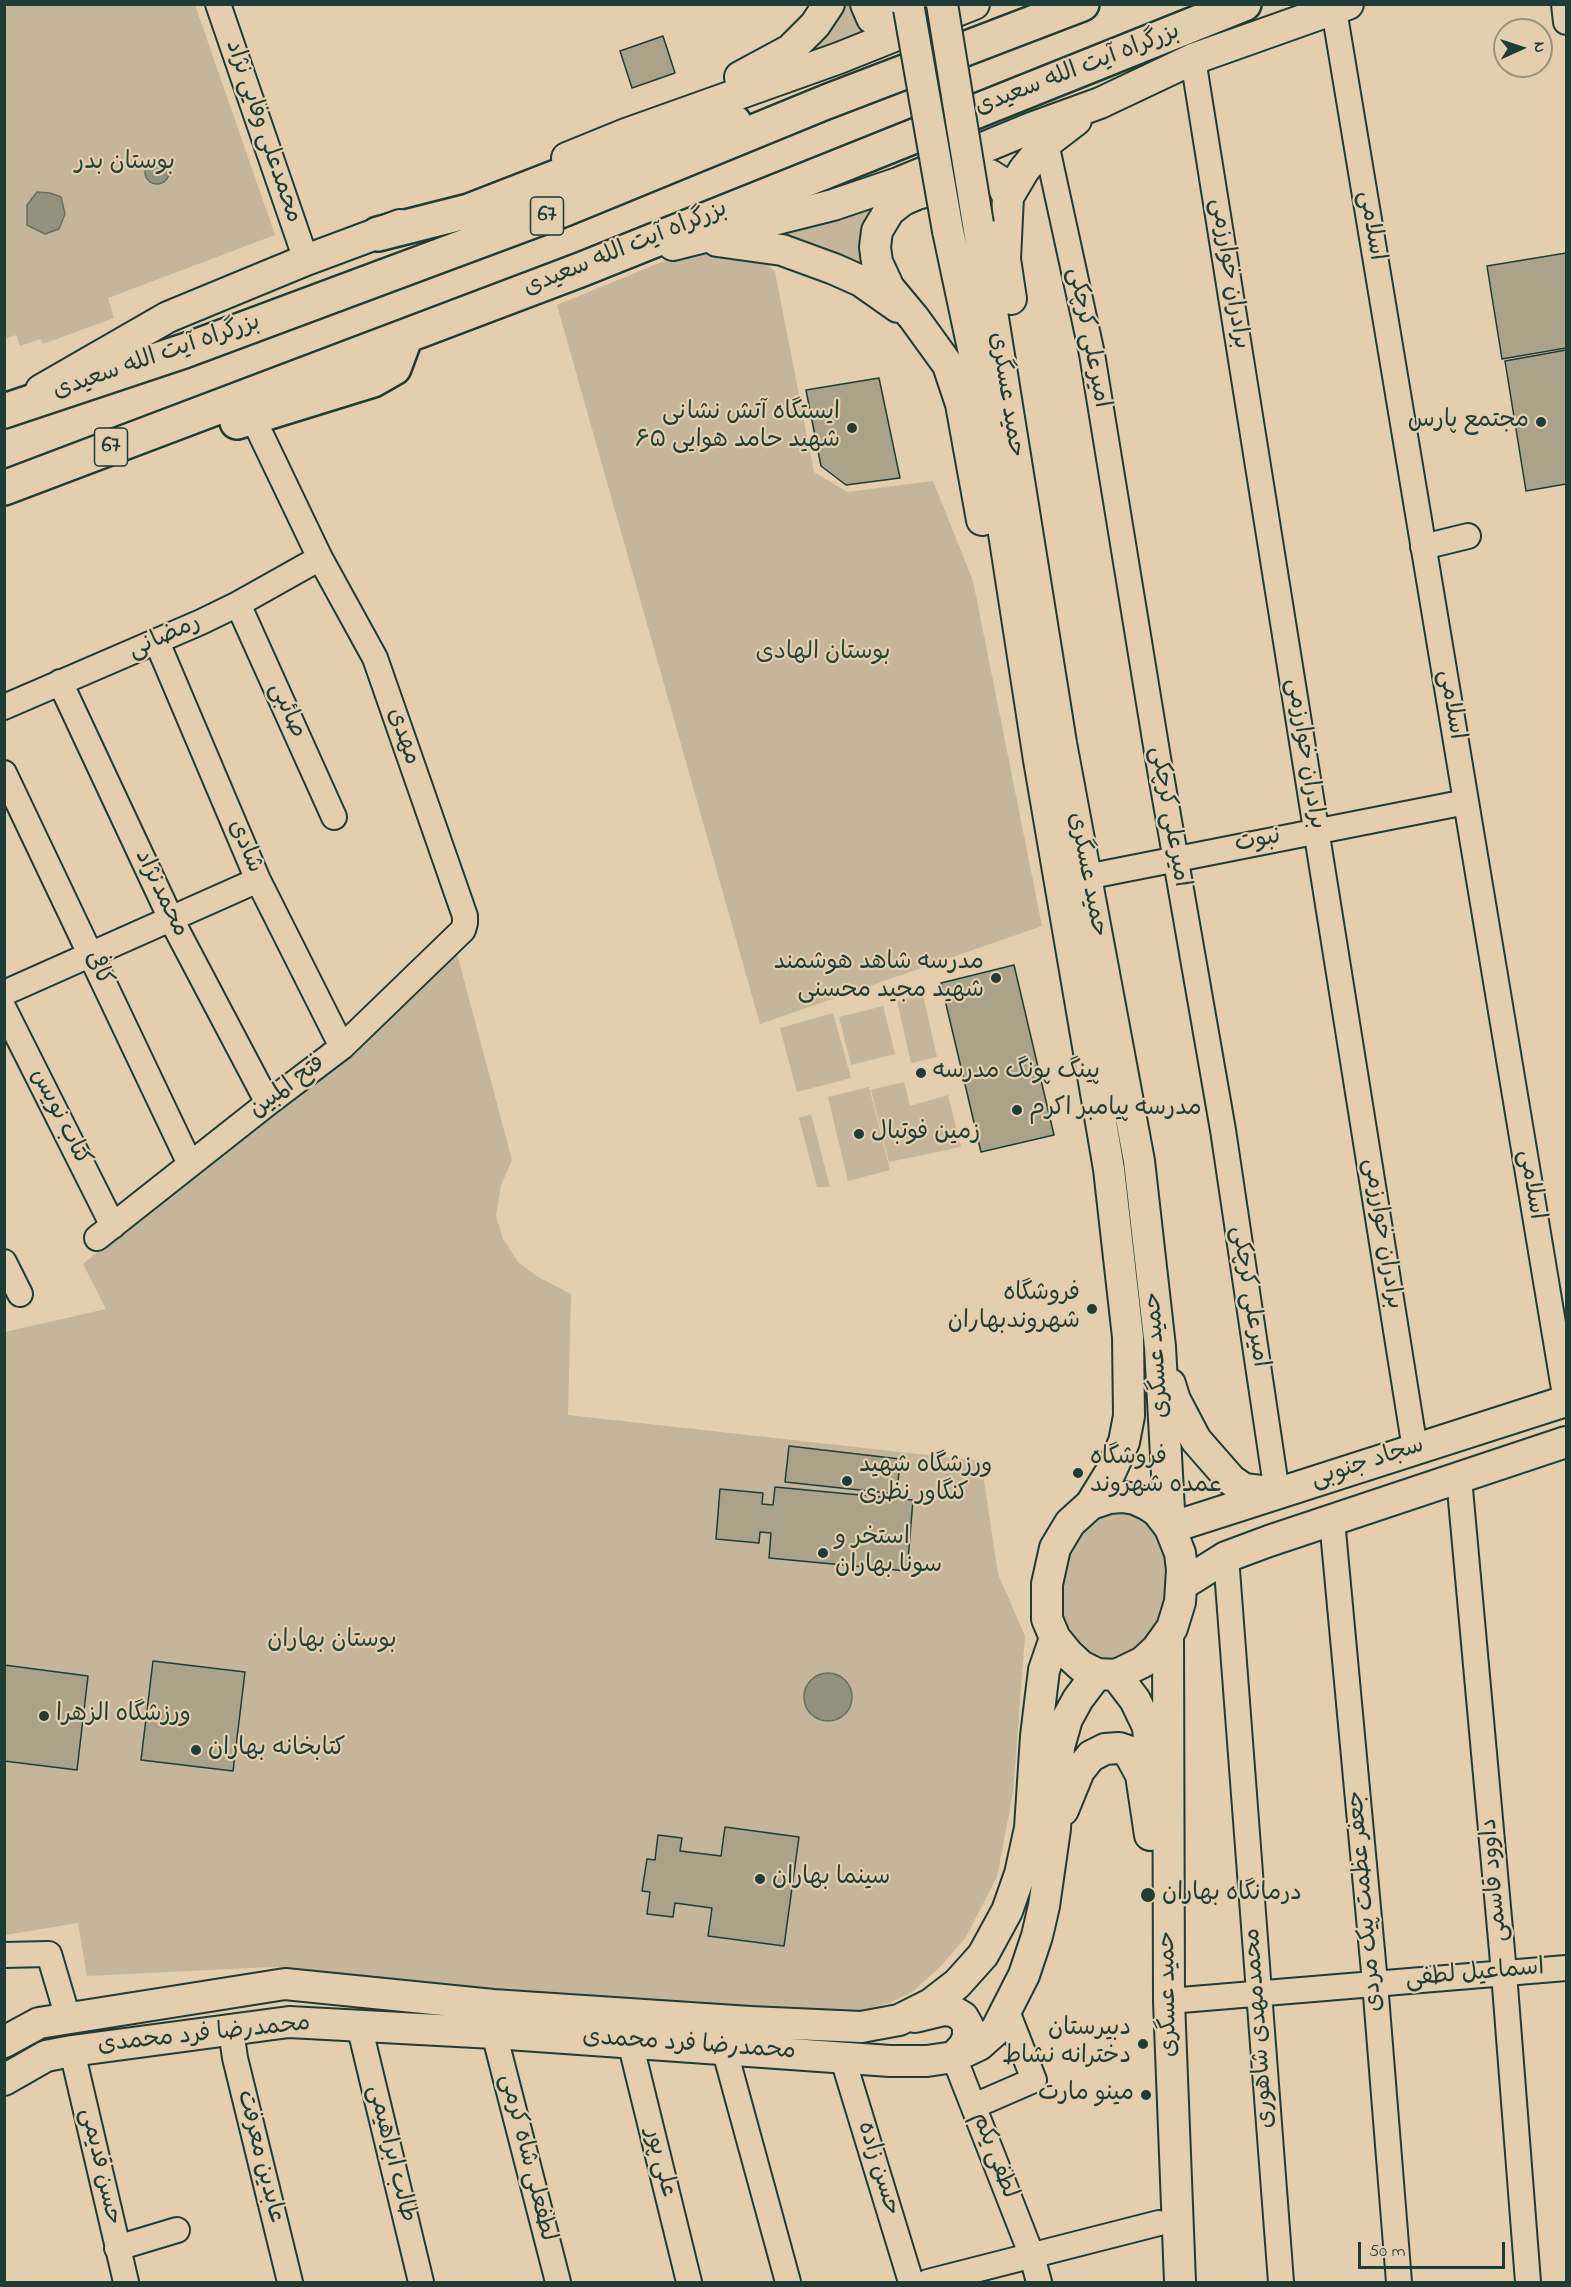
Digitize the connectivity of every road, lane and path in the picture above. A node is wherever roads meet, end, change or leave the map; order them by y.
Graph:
1 (218, 4) edge
2 (829, 4) edge
3 (866, 4) edge
4 (942, 4) edge
5 (949, 4) edge
6 (974, 4) edge
7 (1082, 4) edge
8 (1244, 4) edge
9 (1563, 4) edge
10 (909, 7) edge
11 (1341, 7) edge
12 (1566, 22) edge
13 (1193, 59) junction
14 (826, 102) junction
15 (1100, 103) junction
16 (626, 134) junction
17 (1046, 143) junction
18 (1008, 197) junction
19 (378, 234) junction
20 (696, 239) junction
21 (306, 260) junction
22 (580, 270) junction
23 (914, 318) junction
24 (406, 336) junction
25 (5, 411) edge
26 (252, 416) junction
27 (99, 452) junction
28 (4, 488) edge
29 (1468, 536) dead end
30 (1423, 547) junction
31 (320, 558) junction
32 (238, 604) junction
33 (157, 642) junction
34 (60, 682) junction
35 (4, 707) edge
36 (4, 773) edge
37 (1466, 802) junction
38 (333, 817) dead end
39 (1316, 831) junction
40 (1176, 859) junction
41 (1085, 869) junction
42 (258, 880) junction
43 (1061, 892) junction
44 (171, 919) junction
45 (465, 923) joint
46 (91, 955) junction
47 (4, 993) edge
48 (4, 1009) edge
49 (342, 1047) junction
50 (268, 1102) junction
51 (190, 1164) junction
52 (105, 1232) joint
53 (4, 1262) edge
54 (20, 1294) dead end
55 (1160, 1347) junction
56 (1566, 1401) edge
57 (1566, 1442) edge
58 (1415, 1449) junction
59 (1459, 1478) junction
60 (1278, 1493) junction
61 (1091, 1504) junction
62 (1332, 1520) junction
63 (1170, 1528) junction
64 (1226, 1557) junction
65 (1183, 1584) junction
66 (1168, 1634) junction
67 (1055, 1638) junction
68 (1106, 1674) junction
69 (1055, 1829) junction
70 (1150, 1835) junction
71 (4, 1955) edge
72 (1566, 1968) edge
73 (1504, 1973) junction
74 (1375, 1983) junction
75 (1258, 1993) junction
76 (1169, 2001) junction
77 (1007, 2010) junction
78 (68, 2018) junction
79 (899, 2020) junction
80 (359, 2025) junction
81 (231, 2030) junction
82 (494, 2033) junction
83 (4, 2042) edge
84 (630, 2042) junction
85 (724, 2048) junction
86 (72, 2051) junction
87 (842, 2056) junction
88 (954, 2057) junction
89 (4, 2080) edge
90 (974, 2106) junction
91 (1159, 2223) junction
92 (177, 2230) dead end
93 (117, 2248) junction
94 (1032, 2256) junction
95 (126, 2283) edge
96 (290, 2283) edge
97 (421, 2283) edge
98 (558, 2283) edge
99 (689, 2283) edge
100 (788, 2283) edge
101 (911, 2283) edge
102 (928, 2283) edge
103 (1039, 2283) edge
104 (1163, 2283) edge
105 (1180, 2283) edge
106 (1281, 2283) edge
107 (1399, 2283) edge
108 (1528, 2283) edge

1 - 21 street, محمدعلی وفایی نژاد
2 - 16 main road
3 - 5 main road
4 - 41 main road, حمید عسگری, bridge
6 - 16 main road
7 - 14 highway, بزرگراه آیت الله سعیدی / 67
8 - 22 highway, بزرگراه آیت الله سعیدی / 67
9 - 12 street
10 - 43 main road, حمید عسگری, bridge
11 - 13 main road
11 - 30 street, اسلامی
13 - 15 main road
13 - 39 street, برادران خوارزمی
14 - 19 highway
14 - 25 highway, بزرگراه آیت الله سعیدی / 67
15 - 17 main road
15 - 20 main road
16 - 19 main road
17 - 18 main road
17 - 40 street, امیرعلی کرچکی
18 - 23 main road
18 - 41 main road
19 - 21 main road
20 - 22 main road
20 - 23 main road
21 - 25 main road
22 - 24 highway, بزرگراه آیت الله سعیدی / 67
23 - 43 main road
24 - 26 highway
24 - 27 highway, بزرگراه آیت الله سعیدی / 67
26 - 27 highway
26 - 31 street, مهدی
27 - 28 highway, بزرگراه آیت الله سعیدی / 67
29 - 30 street
30 - 37 street, اسلامی
31 - 32 street, رمضانی
31 - 45 street, مهدی
32 - 33 street, رمضانی
32 - 38 street, صائبی
33 - 34 street, رمضانی
33 - 42 street, شادی
34 - 35 street, رمضانی
34 - 44 street, محمدنژاد
36 - 46 street, کافی
37 - 39 street, نبوت
37 - 56 street, اسلامی
39 - 40 street, نبوت
39 - 58 street, برادران خوارزمی
40 - 41 street, نبوت
40 - 60 street, امیرعلی کرچکی
41 - 55 main road, حمید عسگری
42 - 44 street
42 - 49 street, شادی
43 - 61 main road, حمید عسگری
44 - 46 street
44 - 50 street, محمدنژاد
45 - 49 street, فتح المبین
46 - 47 street
46 - 51 street, کافی
48 - 52 street, کتاب نویس
49 - 50 street, فتح المبین
50 - 51 street, فتح المبین
51 - 52 street, فتح المبین
53 - 54 street
55 - 60 main road
55 - 63 main road, حمید عسگری
56 - 58 main road, سجاد جنوبی
57 - 59 main road, سجاد جنوبی
58 - 60 main road, سجاد جنوبی
59 - 62 main road, سجاد جنوبی
59 - 73 street, داوود قاسمی
60 - 63 main road, سجاد جنوبی
61 - 63 main road
61 - 67 main road
62 - 64 main road, سجاد جنوبی
62 - 74 street, جعفر عظمت پیک مردی
63 - 65 main road
64 - 65 main road, سجاد جنوبی
64 - 75 street, محمدمهدی شاهوری
65 - 66 main road
66 - 68 main road
66 - 76 main road, حمید عسگری
67 - 68 main road
67 - 79 main road, محمدرضا فرد محمدی
68 - 69 main road, محمدرضا فرد محمدی
68 - 70 main road, حمید عسگری
69 - 70 main road
69 - 77 main road, محمدرضا فرد محمدی
70 - 91 main road, حمید عسگری
71 - 78 street
72 - 73 street, اسماعیل لطفی
73 - 74 street, اسماعیل لطفی
73 - 108 street, داوود قاسمی
74 - 75 street, اسماعیل لطفی
74 - 107 street, جعفر عظمت پیک مردی
75 - 76 street, اسماعیل لطفی
75 - 106 street, محمدمهدی شاهوری
76 - 105 main road, حمید عسگری
77 - 88 main road, محمدرضا فرد محمدی
77 - 90 street
78 - 79 main road, محمدرضا فرد محمدی
78 - 83 main road, محمدرضا فرد محمدی
79 - 88 main road
80 - 81 main road, محمدرضا فرد محمدی
80 - 82 main road, محمدرضا فرد محمدی
80 - 97 street, طالب ابراهیمی
81 - 86 main road, محمدرضا فرد محمدی
81 - 96 street, عابدین معرفت
82 - 84 main road, محمدرضا فرد محمدی
82 - 98 street, لطفعلی شاه کرمی
84 - 85 main road, محمدرضا فرد محمدی
84 - 99 street, علی پور
85 - 87 main road, محمدرضا فرد محمدی
85 - 100 street
86 - 89 main road, محمدرضا فرد محمدی
86 - 93 street, حسن قدیمی
87 - 88 main road, محمدرضا فرد محمدی
87 - 101 street, حسن زاده
88 - 90 street, لطفی یکم
90 - 94 street, لطفی یکم
91 - 94 street
91 - 104 main road, حمید عسگری
92 - 93 street
93 - 95 street, حسن قدیمی
94 - 102 street
94 - 103 street

